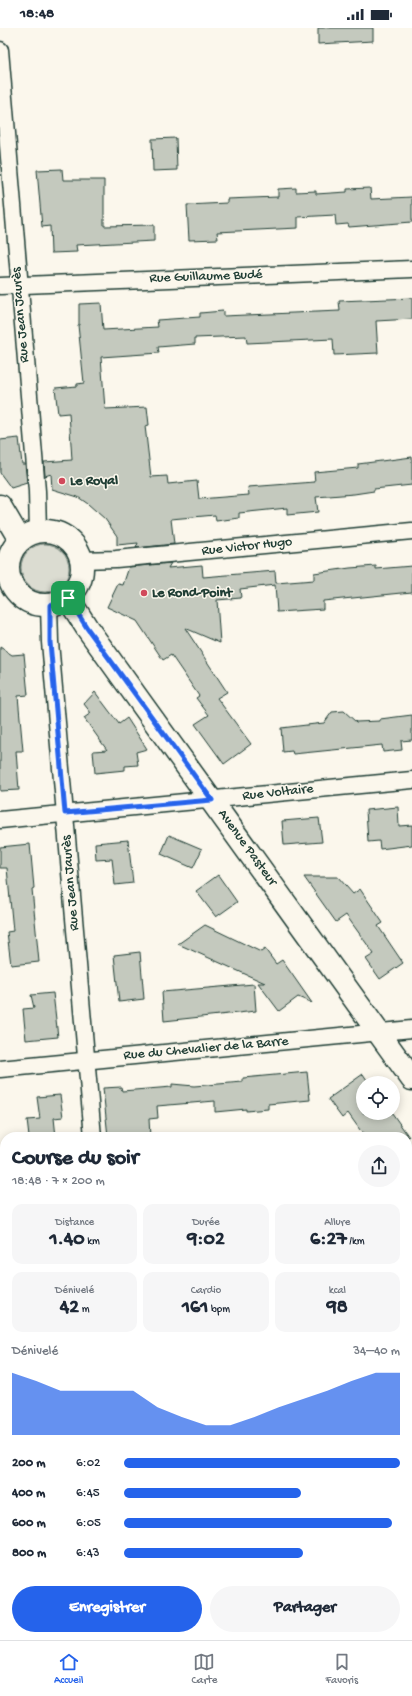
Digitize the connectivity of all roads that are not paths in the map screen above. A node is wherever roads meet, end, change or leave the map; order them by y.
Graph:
1 (0, 50) edge
2 (412, 269) edge
3 (0, 286) edge
4 (20, 286) junction
5 (0, 506) edge
6 (412, 531) edge
7 (29, 536) junction
8 (81, 560) junction
9 (4, 573) edge
10 (59, 602) junction
11 (412, 780) edge
12 (212, 800) junction
13 (65, 813) junction
14 (0, 820) edge
15 (412, 1030) edge
16 (379, 1033) junction
17 (87, 1061) junction
18 (0, 1069) edge
19 (412, 1079) edge
20 (94, 1132) edge

1 - 4 street, Rue Jean Jaurès
2 - 4 street, Rue Guillaume Budé
3 - 4 street, Rue Guillaume Budé
4 - 7 street, Rue Jean Jaurès
5 - 7 street
6 - 8 street, Rue Victor Hugo
7 - 8 street
7 - 9 street
8 - 10 street
9 - 10 street
10 - 12 street, Avenue Pasteur
10 - 13 street, Rue Jean Jaurès
11 - 12 street, Rue Voltaire
12 - 13 street, Rue Voltaire
12 - 16 street, Avenue Pasteur
13 - 14 street, Rue Voltaire
13 - 17 street, Rue Jean Jaurès
15 - 16 street, Rue du Chevalier de la Barre
16 - 17 street, Rue du Chevalier de la Barre
16 - 19 street, Avenue Pasteur
17 - 18 street, Rue du Chevalier de la Barre
17 - 20 street, Rue Jean Jaurès

